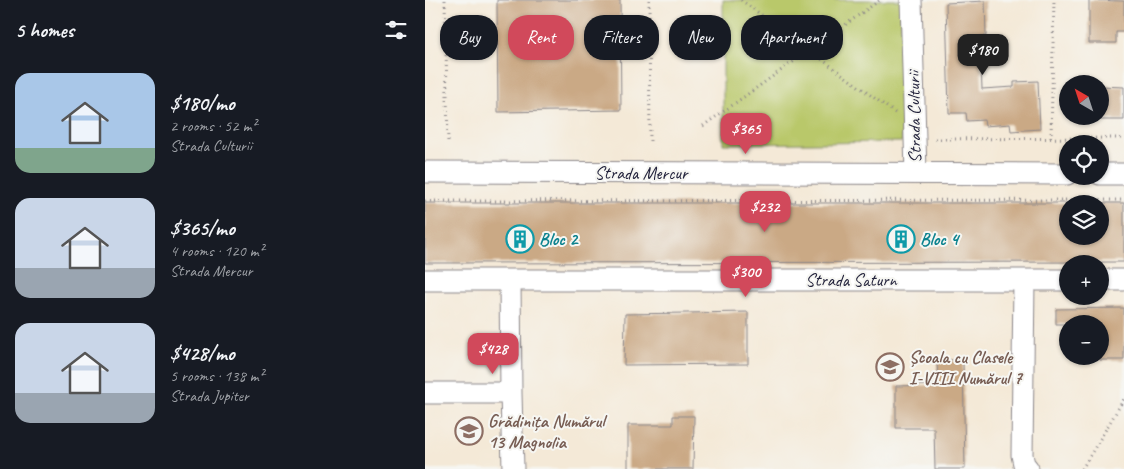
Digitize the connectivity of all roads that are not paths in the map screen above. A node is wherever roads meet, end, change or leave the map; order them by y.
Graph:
1 (911, 0) edge
2 (425, 172) edge
3 (916, 173) junction
4 (1059, 174) edge
5 (1109, 174) edge
6 (1124, 174) edge
7 (425, 280) edge
8 (510, 280) junction
9 (1024, 280) junction
10 (1059, 280) edge
11 (1109, 280) edge
12 (1124, 280) edge
13 (425, 393) edge
14 (511, 393) junction
15 (513, 469) edge
16 (1028, 469) edge

1 - 3 street, Strada Culturii
2 - 3 street, Strada Mercur
3 - 4 street, Strada Mercur
5 - 6 street
7 - 8 street, Strada Saturn
8 - 9 street, Strada Saturn
8 - 14 street
9 - 10 street, Strada Saturn
9 - 16 street
11 - 12 street
13 - 14 street
14 - 15 street

